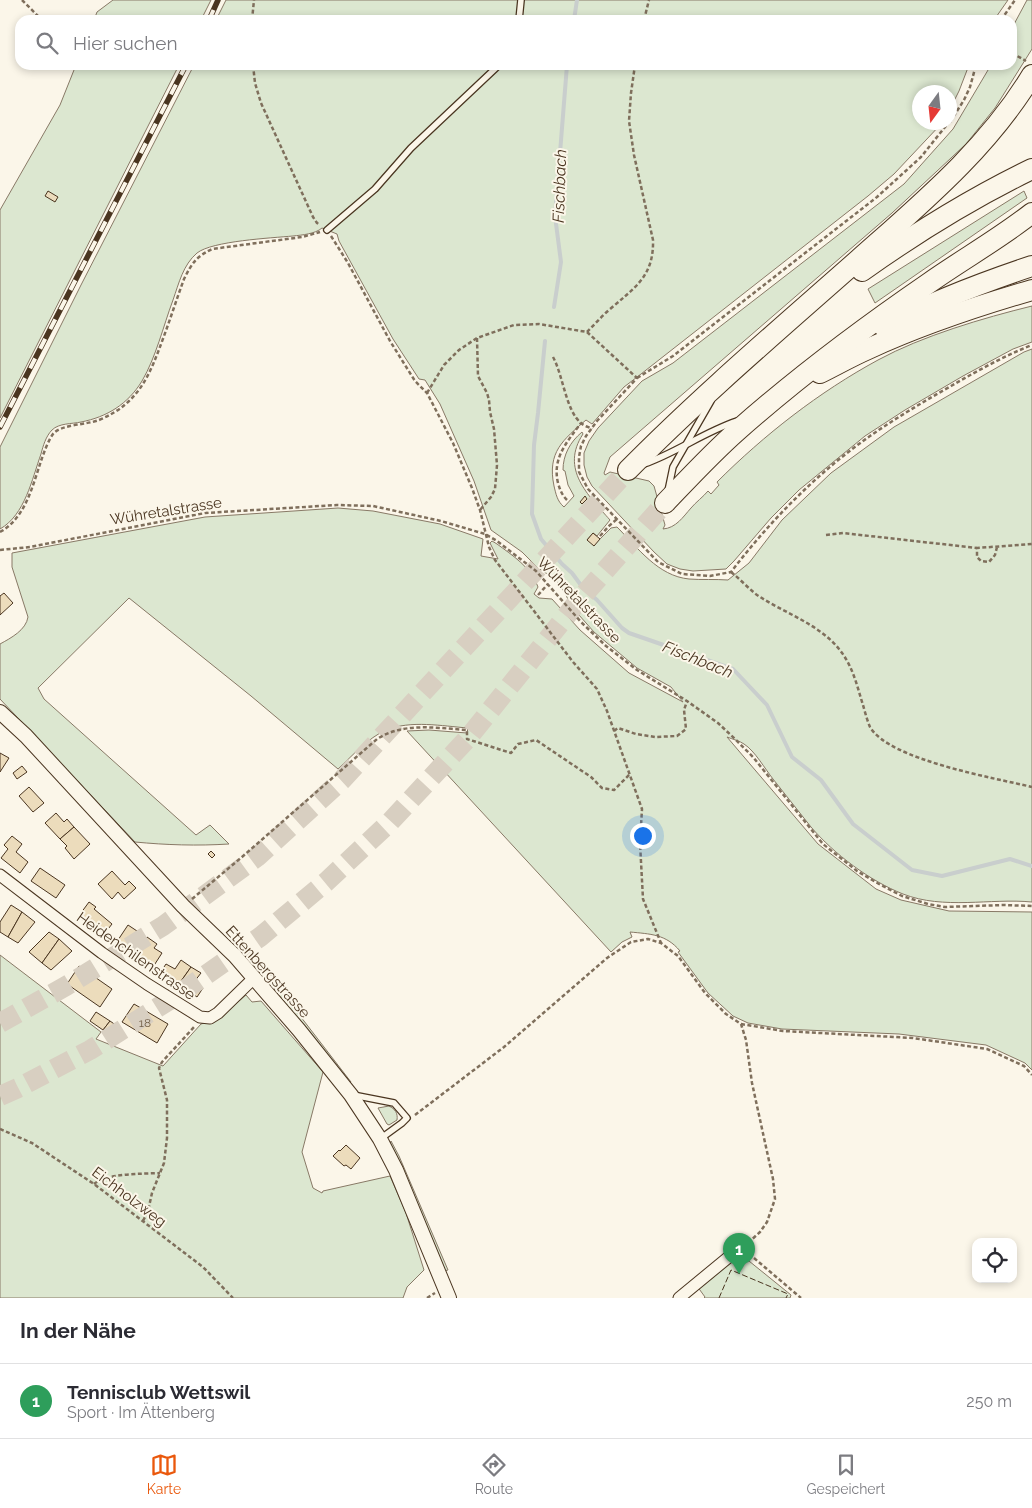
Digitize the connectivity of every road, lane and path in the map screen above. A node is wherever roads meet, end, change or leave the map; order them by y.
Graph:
1 (22, 0) edge
2 (254, 0) edge
3 (521, 0) edge
4 (649, 0) edge
5 (1015, 0) edge
6 (37, 15) edge
7 (252, 15) edge
8 (520, 15) edge
9 (645, 15) edge
10 (1004, 15) edge
11 (1017, 55) edge
12 (1032, 64) edge
13 (254, 70) edge
14 (494, 70) edge
15 (634, 70) edge
16 (975, 70) edge
17 (1032, 75) edge
18 (957, 110) edge
19 (943, 130) edge
20 (1032, 169) edge
21 (1032, 213) edge
22 (313, 217) dead end
23 (327, 230) joint
24 (335, 242) dead end
25 (1032, 266) edge
26 (1032, 290) edge
27 (587, 332) junction
28 (477, 338) junction
29 (1032, 345) edge
30 (757, 350) junction
31 (553, 356) dead end
32 (826, 356) junction
33 (638, 378) junction
34 (723, 378) junction
35 (783, 392) junction
36 (428, 393) junction
37 (755, 415) junction
38 (581, 423) junction
39 (592, 429) junction
40 (686, 445) junction
41 (628, 470) joint
42 (566, 500) dead end
43 (665, 503) joint
44 (480, 510) junction
45 (617, 519) junction
46 (0, 532) edge
47 (485, 534) junction
48 (826, 535) dead end
49 (600, 536) dead end
50 (1032, 544) edge
51 (997, 547) junction
52 (977, 548) junction
53 (0, 550) edge
54 (731, 572) junction
55 (548, 584) junction
56 (538, 595) dead end
57 (687, 701) junction
58 (0, 712) edge
59 (614, 731) junction
60 (630, 774) junction
61 (1032, 787) edge
62 (0, 875) edge
63 (183, 906) junction
64 (1032, 906) edge
65 (661, 943) junction
66 (255, 977) junction
67 (200, 1017) junction
68 (740, 1024) junction
69 (1032, 1075) edge
70 (351, 1095) junction
71 (407, 1118) junction
72 (0, 1129) edge
73 (380, 1139) junction
74 (160, 1173) junction
75 (94, 1184) junction
76 (143, 1221) junction
77 (746, 1252) junction
78 (233, 1298) edge
79 (449, 1298) edge
80 (679, 1298) edge
81 (801, 1298) edge

1 - 6 path
2 - 7 path
3 - 8 lane
4 - 9 path
5 - 10 path
11 - 12 path
13 - 22 path
14 - 23 lane
15 - 27 path
16 - 18 path
17 - 30 highway
19 - 33 path
20 - 30 highway
21 - 32 highway
23 - 46 path
24 - 36 path
25 - 32 highway
26 - 35 highway
27 - 28 path
27 - 33 path
28 - 36 path
28 - 44 path
29 - 54 path
30 - 34 highway
31 - 38 path
32 - 35 highway
33 - 39 path
34 - 40 lane
34 - 41 highway
35 - 37 highway
36 - 44 path
37 - 40 lane
37 - 43 highway
38 - 39 path
38 - 42 path
39 - 45 path
40 - 41 lane
40 - 43 lane
44 - 47 path
45 - 49 path
45 - 54 path
47 - 53 path, Wühretalstrasse
47 - 55 path, Wühretalstrasse
47 - 59 path
48 - 52 path
50 - 51 path
51 - 52 path
51 - 52 path
54 - 61 path
55 - 56 path
55 - 57 path, Wühretalstrasse
57 - 59 path
57 - 64 path, Wühretalstrasse
58 - 63 street, Ettenbergstrasse
59 - 60 path
60 - 63 path
60 - 65 path
62 - 67 street, Heidenchilenstrasse
63 - 66 street, Ettenbergstrasse
65 - 68 path
65 - 71 path
66 - 67 street, Heidenchilenstrasse
66 - 70 street, Ettenbergstrasse
67 - 74 path
68 - 69 path
68 - 77 path
70 - 71 lane
70 - 73 street, Ettenbergstrasse
71 - 73 lane
72 - 75 path, Eichholzweg
73 - 79 street, Ettenbergstrasse
74 - 75 path
74 - 76 path
75 - 76 path, Eichholzweg
76 - 78 path, Eichholzweg
77 - 80 street
77 - 81 path

